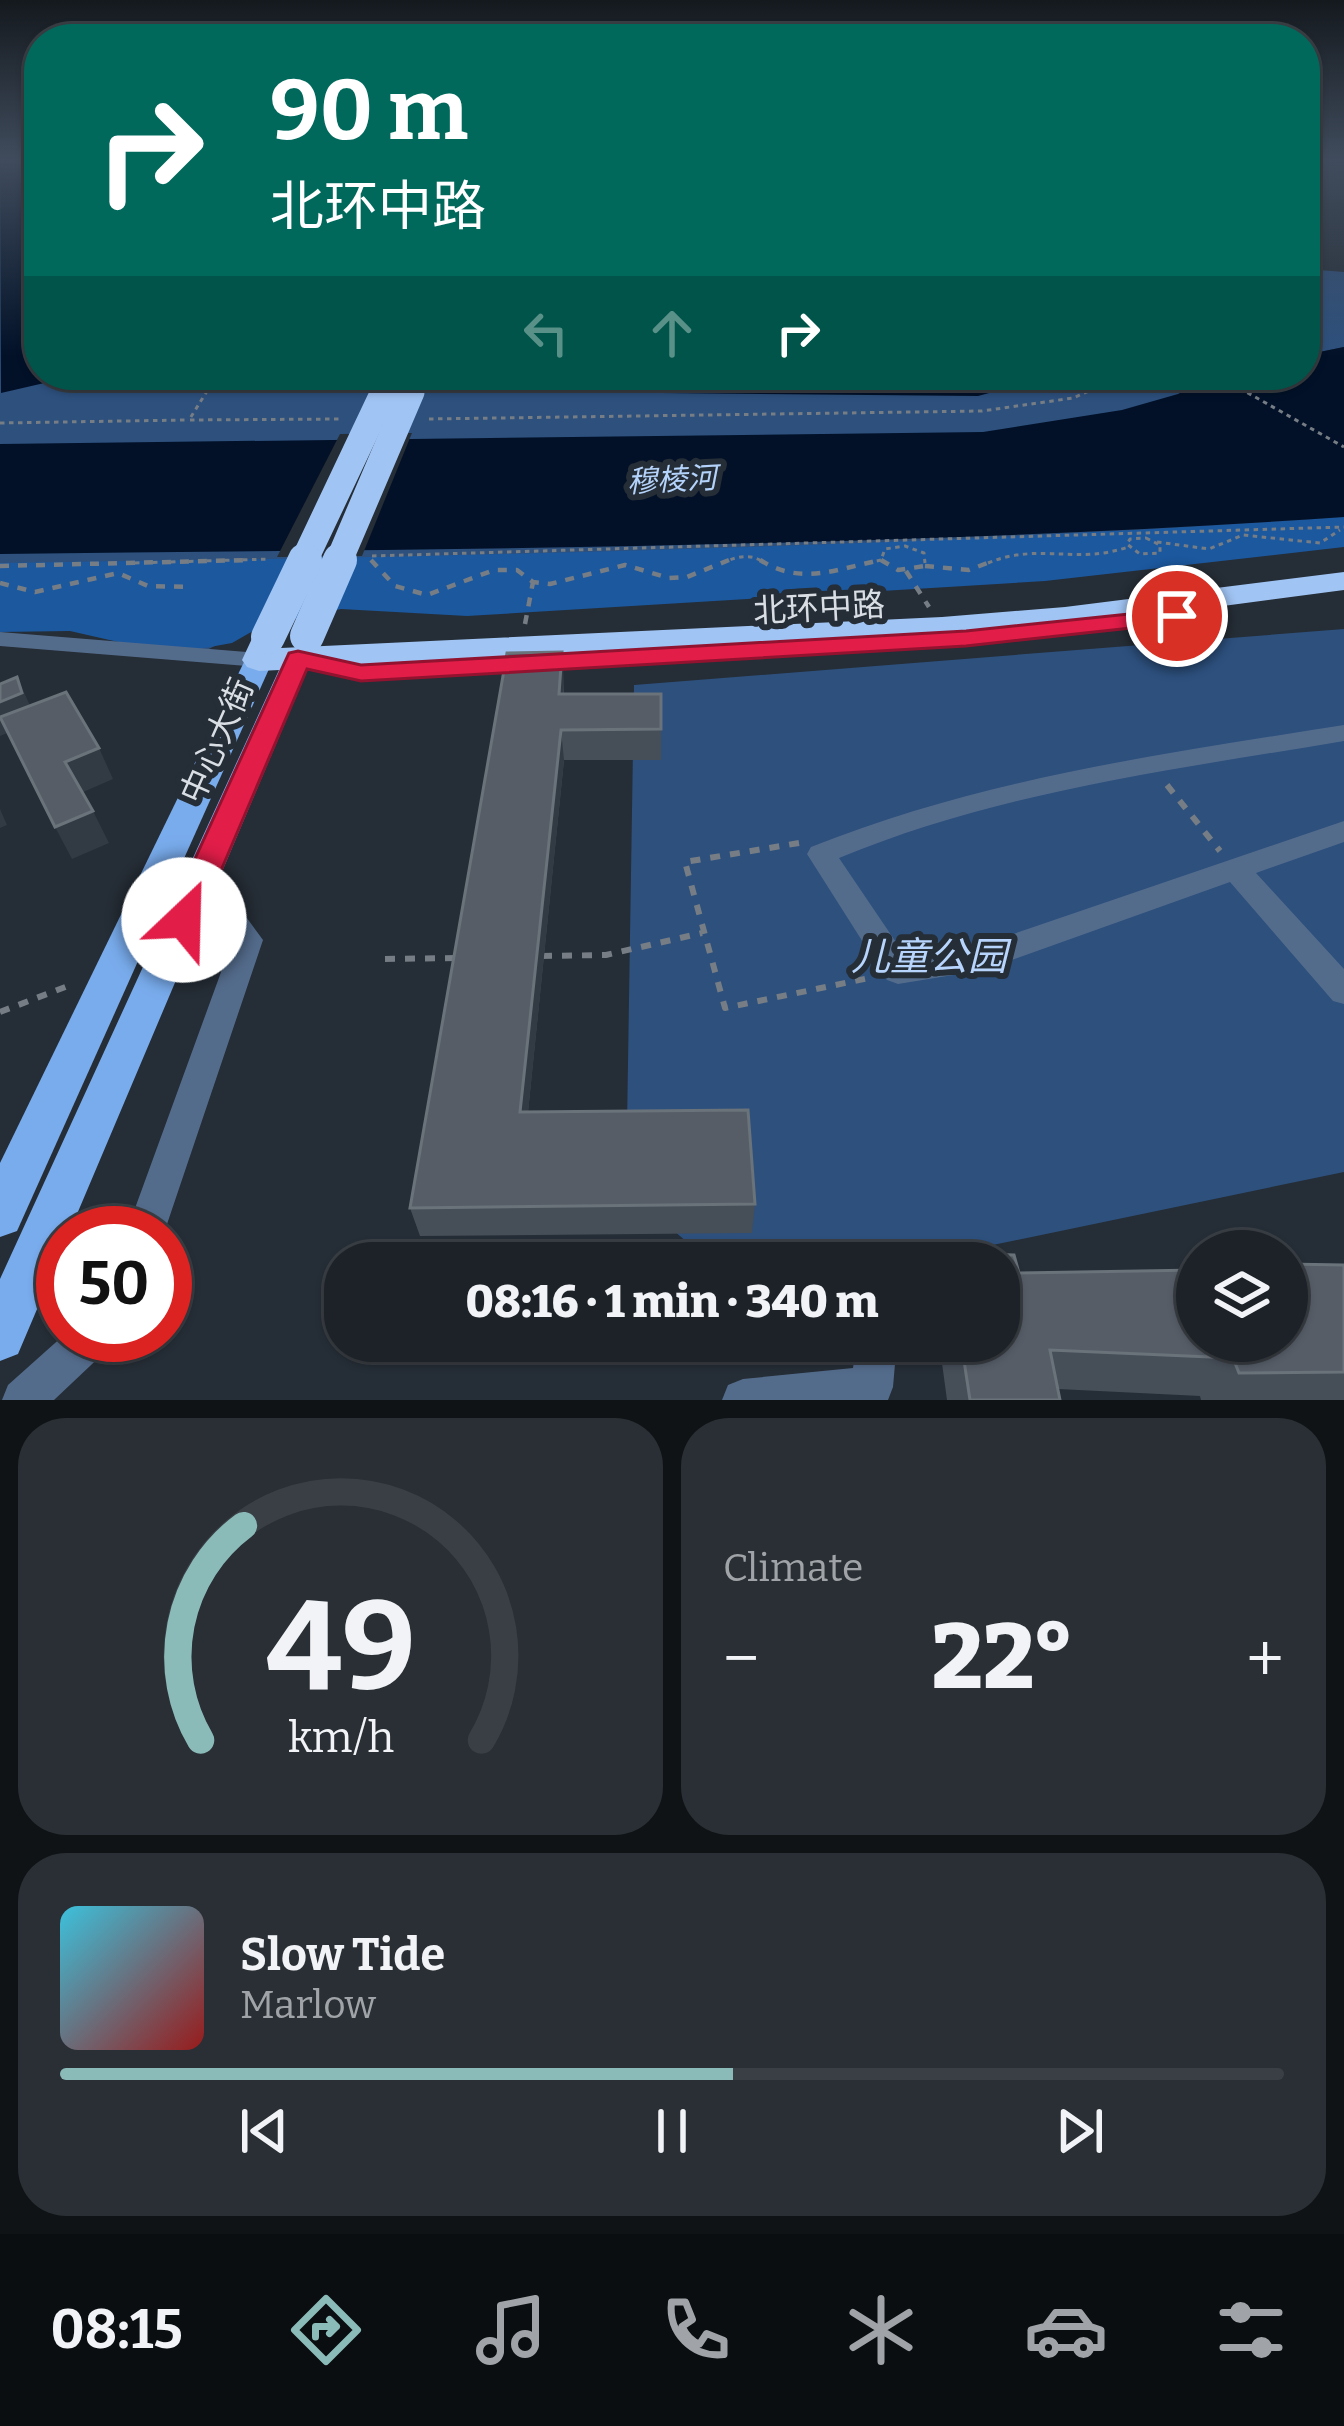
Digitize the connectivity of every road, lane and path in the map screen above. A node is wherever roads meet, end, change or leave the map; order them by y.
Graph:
1 (208, 390) edge
2 (386, 390) edge
3 (411, 390) edge
4 (1091, 390) edge
5 (1243, 390) edge
6 (351, 419) dead end
7 (420, 419) dead end
8 (189, 420) junction
9 (0, 424) edge
10 (1344, 447) edge
11 (1344, 527) edge
12 (1245, 533) junction
13 (926, 539) junction
14 (856, 541) junction
15 (1157, 542) junction
16 (898, 546) junction
17 (1128, 547) junction
18 (274, 559) dead end
19 (881, 560) junction
20 (0, 566) edge
21 (926, 566) junction
22 (906, 571) junction
23 (1344, 580) edge
24 (533, 582) junction
25 (0, 583) edge
26 (190, 587) dead end
27 (1344, 594) edge
28 (942, 627) junction
29 (0, 639) edge
30 (283, 648) junction
31 (520, 649) junction
32 (1344, 734) edge
33 (1151, 766) junction
34 (1344, 831) edge
35 (823, 853) junction
36 (1235, 869) junction
37 (202, 878) junction
38 (702, 933) junction
39 (536, 956) edge
40 (470, 958) edge
41 (385, 959) dead end
42 (116, 968) junction
43 (898, 971) junction
44 (1344, 991) edge
45 (0, 1012) edge
46 (154, 1206) edge
47 (0, 1214) edge
48 (0, 1336) edge
49 (65, 1362) edge
50 (875, 1362) edge
51 (23, 1400) edge
52 (743, 1400) edge

1 - 8 path
2 - 30 highway, 中心大街, bridge
3 - 30 highway, 中心大街, bridge
4 - 7 path
5 - 10 path
6 - 8 path
8 - 9 path
11 - 12 path
11 - 12 path
12 - 13 path
12 - 15 path
13 - 14 path
13 - 16 path
14 - 16 path
14 - 24 path
15 - 17 path
15 - 17 path
16 - 19 path
16 - 21 path
17 - 21 path
18 - 20 path
19 - 22 path
19 - 24 path
21 - 22 path
22 - 28 path
23 - 28 highway, 北环中路
24 - 31 path
25 - 26 path
27 - 30 highway, 北环中路
28 - 31 highway, 北环中路
29 - 30 street, 北环中路
30 - 31 highway, 北环中路
30 - 37 main road, 中心大街
30 - 42 main road, 中心大街
32 - 33 street
33 - 35 street
33 - 36 path
34 - 36 street
35 - 38 path
35 - 43 street
36 - 43 street
36 - 44 street
37 - 46 street
37 - 48 main road, 中心大街
38 - 39 path
38 - 43 path
40 - 41 path
42 - 45 path
42 - 47 main road, 中心大街
49 - 51 street
50 - 52 street

